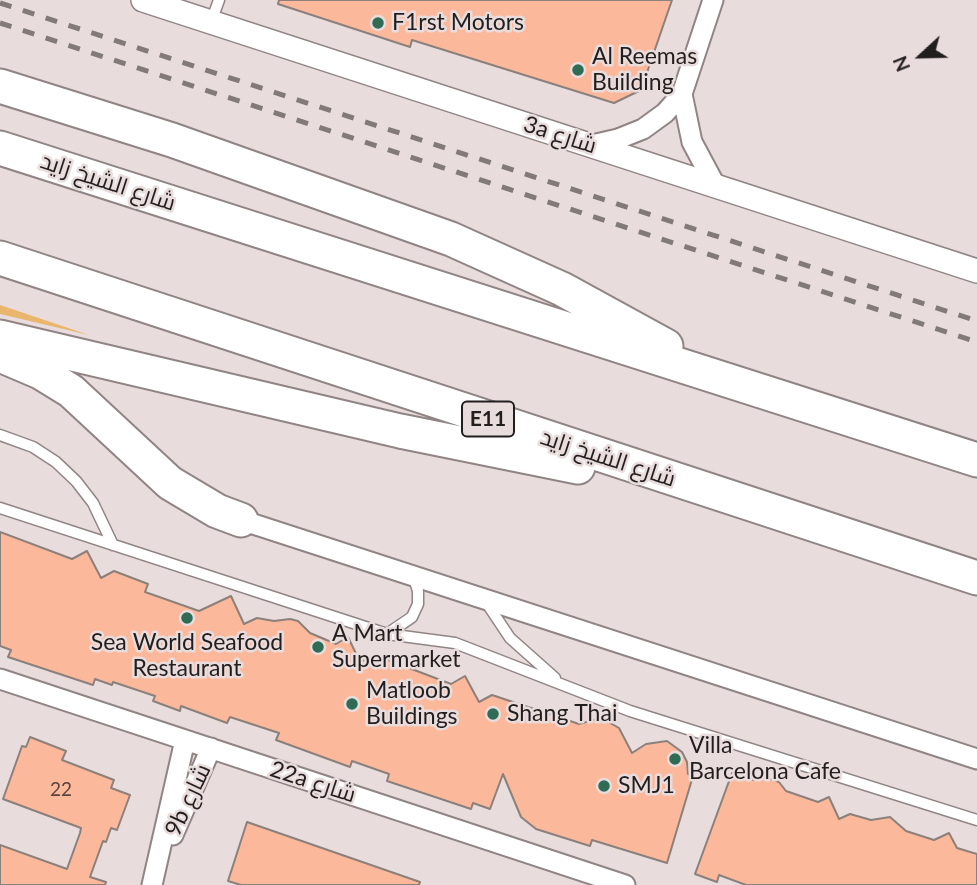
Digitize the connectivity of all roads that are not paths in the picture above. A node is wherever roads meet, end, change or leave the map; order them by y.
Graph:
1 (143, 0) edge
2 (713, 0) edge
3 (215, 11) edge
4 (0, 86) edge
5 (682, 94) junction
6 (592, 145) junction
7 (0, 148) edge
8 (715, 185) junction
9 (0, 258) edge
10 (977, 271) edge
11 (0, 337) edge
12 (0, 355) edge
13 (719, 377) junction
14 (0, 435) edge
15 (977, 460) edge
16 (687, 485) junction
17 (0, 508) edge
18 (241, 520) joint
19 (113, 545) junction
20 (414, 578) junction
21 (977, 578) edge
22 (485, 601) junction
23 (387, 634) junction
24 (0, 679) edge
25 (562, 684) junction
26 (185, 740) junction
27 (211, 748) junction
28 (977, 759) edge
29 (977, 820) edge
30 (163, 851) junction
31 (152, 885) edge
32 (625, 885) edge

1 - 3 street, 3a شارع
2 - 5 street
3 - 6 street, 3a شارع
4 - 13 highway
5 - 6 street
5 - 8 street
6 - 8 street, 3a شارع
7 - 13 highway, شارع الشيخ زايد
8 - 10 street, 3a شارع
9 - 16 highway, شارع الشيخ زايد / E11
11 - 16 highway
12 - 18 highway
13 - 15 highway, شارع الشيخ زايد
14 - 19 lane
16 - 21 highway, شارع الشيخ زايد / E11
17 - 19 lane
18 - 20 street
19 - 23 lane
20 - 22 street
20 - 23 lane
22 - 25 lane
22 - 28 street
23 - 25 lane
24 - 26 street, 22a شارع
25 - 29 lane
26 - 27 street, 22a شارع
26 - 30 street, 9b شارع
27 - 30 street, 9b شارع
27 - 32 street, 22a شارع
30 - 31 street, 9b شارع

